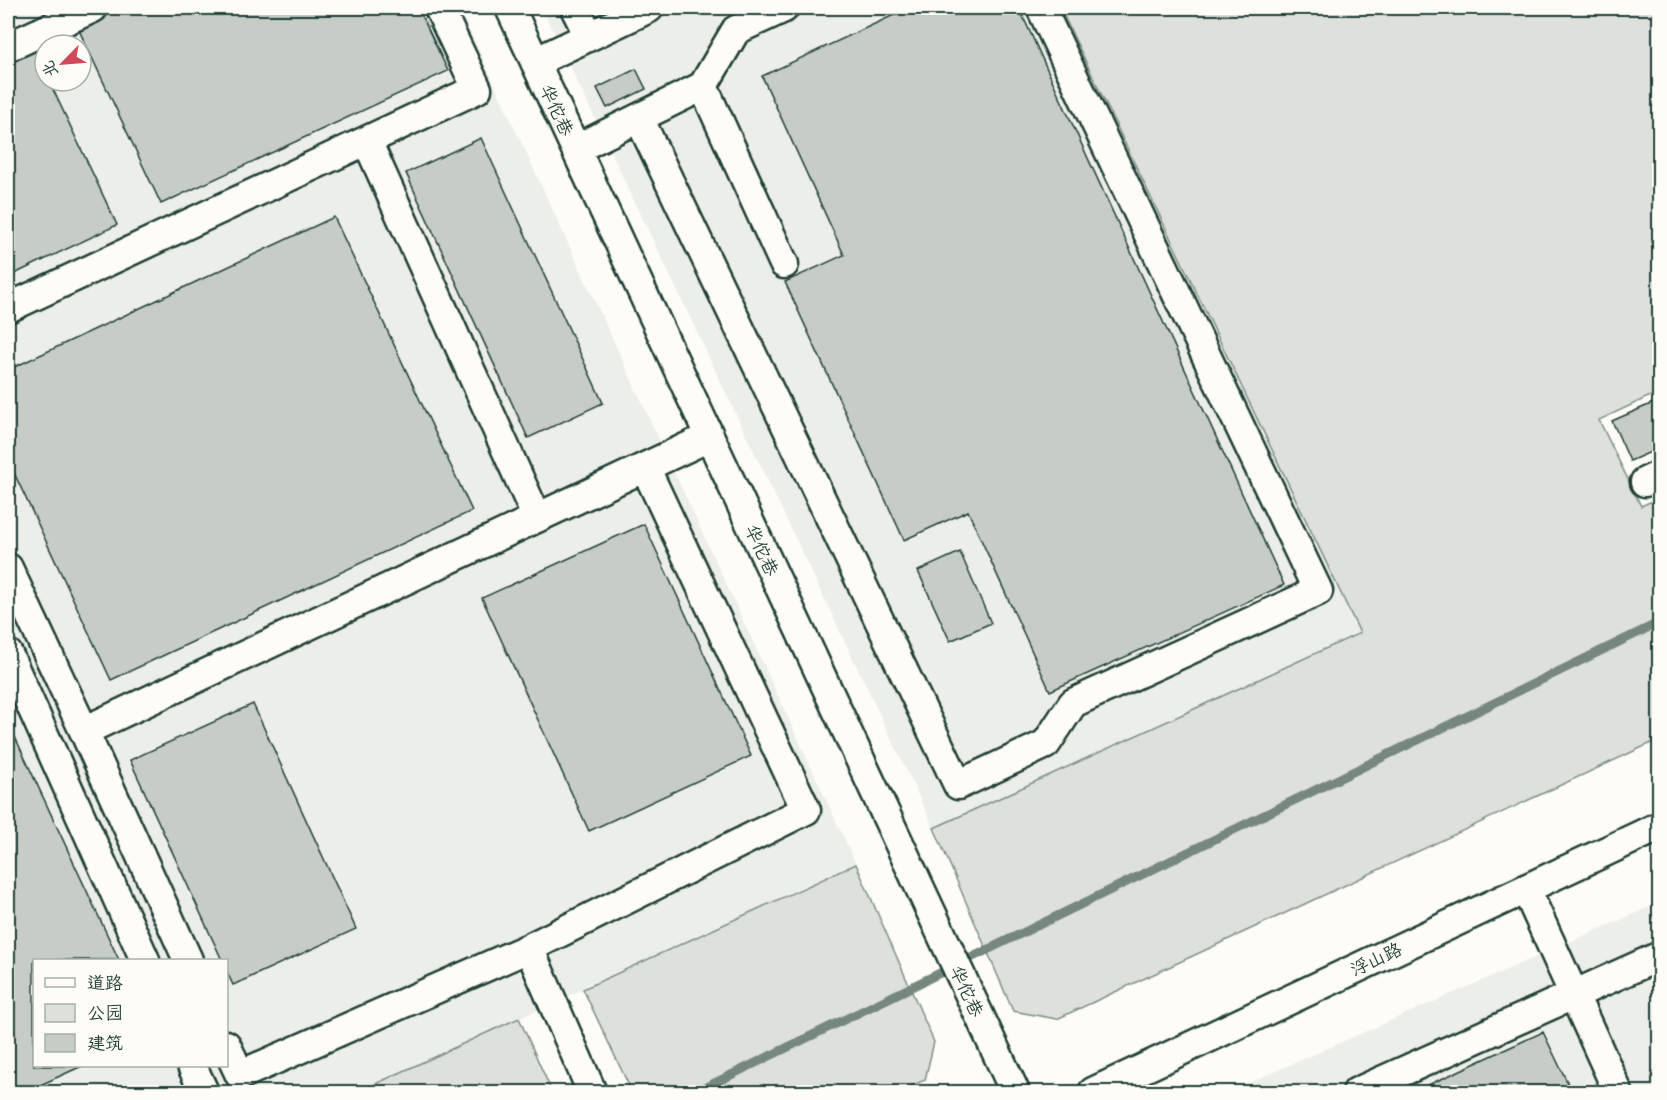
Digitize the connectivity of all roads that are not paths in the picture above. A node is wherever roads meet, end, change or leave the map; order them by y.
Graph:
1 (93, 8) edge
2 (439, 8) edge
3 (510, 8) edge
4 (575, 8) edge
5 (649, 8) edge
6 (784, 8) edge
7 (1041, 8) edge
8 (589, 36) junction
9 (8, 48) edge
10 (535, 62) junction
11 (703, 86) junction
12 (639, 118) junction
13 (367, 141) junction
14 (576, 149) junction
15 (784, 264) dead end
16 (8, 308) edge
17 (709, 437) junction
18 (645, 467) junction
19 (537, 518) junction
20 (8, 568) edge
21 (8, 654) edge
22 (84, 731) junction
23 (1659, 826) edge
24 (1526, 889) junction
25 (529, 948) junction
26 (1659, 956) edge
27 (145, 959) edge
28 (188, 959) edge
29 (1573, 995) junction
30 (228, 1049) edge
31 (193, 1067) edge
32 (204, 1092) edge
33 (592, 1092) edge
34 (1015, 1092) edge
35 (1093, 1092) edge
36 (1357, 1092) edge
37 (1618, 1092) edge

1 - 9 street
2 - 13 street
3 - 10 street, 华佗巷
4 - 8 street
5 - 8 street
6 - 11 street
7 - 12 street
8 - 10 street
10 - 14 street, 华佗巷
11 - 12 street
11 - 15 street
12 - 14 street
13 - 16 street
13 - 19 street
14 - 17 street, 华佗巷
17 - 18 street
17 - 34 street, 华佗巷
18 - 19 street
18 - 25 street
19 - 22 street
20 - 22 street
21 - 27 street
22 - 28 street
23 - 24 street, 浮山路
24 - 29 street
24 - 35 street, 浮山路
25 - 30 street
25 - 33 street
26 - 29 street
29 - 36 street
29 - 37 street
31 - 32 street

